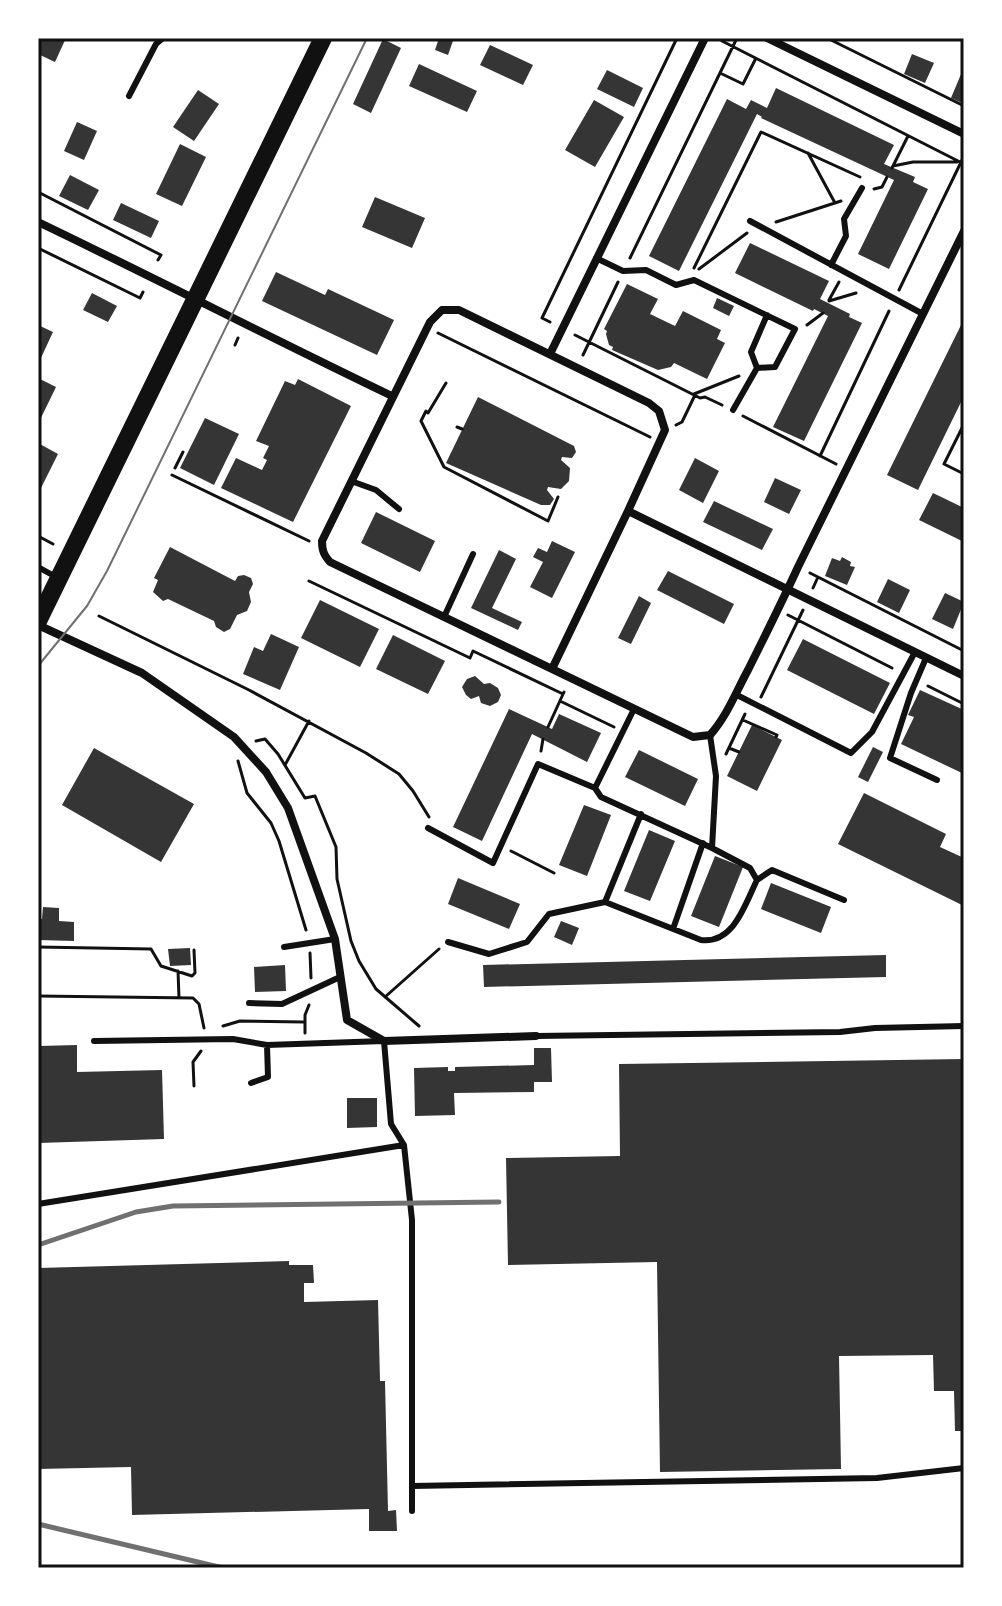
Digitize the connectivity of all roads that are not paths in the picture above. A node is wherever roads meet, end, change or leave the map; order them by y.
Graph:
1 (163, 38) edge
2 (323, 38) edge
3 (705, 38) edge
4 (767, 38) edge
5 (129, 96) dead end
6 (964, 134) edge
7 (861, 191) road end
8 (38, 222) edge
9 (756, 225) road end
10 (964, 231) edge
11 (961, 247) edge
12 (596, 258) junction
13 (831, 265) junction
14 (196, 299) junction
15 (923, 314) junction
16 (767, 315) junction
17 (550, 354) junction
18 (757, 368) junction
19 (392, 396) junction
20 (733, 410) road end
21 (351, 481) junction
22 (399, 509) dead end
23 (628, 511) junction
24 (473, 554) dead end
25 (38, 567) edge
26 (59, 578) junction
27 (787, 590) junction
28 (444, 617) junction
29 (38, 623) edge
30 (915, 652) junction
31 (926, 658) junction
32 (552, 669) junction
33 (964, 676) edge
34 (735, 694) junction
35 (634, 709) junction
36 (710, 735) junction
37 (937, 780) dead end
38 (595, 788) junction
39 (641, 814) junction
40 (428, 828) road end
41 (703, 843) junction
42 (712, 848) junction
43 (757, 880) junction
44 (844, 900) dead end
45 (605, 902) junction
46 (673, 929) junction
47 (335, 939) junction
48 (448, 942) road end
49 (284, 947) dead end
50 (340, 977) junction
51 (249, 1003) dead end
52 (964, 1026) edge
53 (536, 1036) joint
54 (94, 1041) dead end
55 (384, 1041) junction
56 (267, 1045) junction
57 (251, 1083) dead end
58 (404, 1145) junction
59 (38, 1204) edge
60 (964, 1468) edge
61 (412, 1486) junction
62 (412, 1511) dead end

1 - 5 lane
2 - 14 main road
3 - 12 street
4 - 6 street
7 - 13 lane
8 - 14 street
9 - 13 lane
10 - 11 street
11 - 15 street
12 - 16 lane
12 - 17 street
13 - 15 lane
14 - 19 street
14 - 26 main road
15 - 27 street
16 - 18 lane
16 - 18 lane
17 - 19 street
17 - 23 street
18 - 20 lane
19 - 21 street
21 - 22 lane
21 - 28 street
23 - 27 street
23 - 32 street
24 - 28 lane
25 - 26 lane
26 - 29 main road
27 - 30 street
27 - 34 street
28 - 32 street
29 - 47 street
30 - 31 street
30 - 34 lane
31 - 33 street
31 - 37 lane
32 - 35 street
34 - 36 street
35 - 36 street
35 - 38 lane
36 - 42 lane
38 - 39 lane
38 - 40 lane
39 - 41 lane
39 - 45 lane
41 - 42 lane
41 - 46 lane
42 - 43 lane
43 - 44 lane
43 - 46 lane
45 - 46 lane
45 - 48 lane
47 - 49 lane
47 - 50 street
50 - 51 lane
50 - 55 street
52 - 53 lane
53 - 55 street
54 - 56 lane
55 - 56 lane
55 - 58 lane
56 - 57 lane
58 - 59 lane
58 - 61 lane
60 - 61 lane
61 - 62 lane

